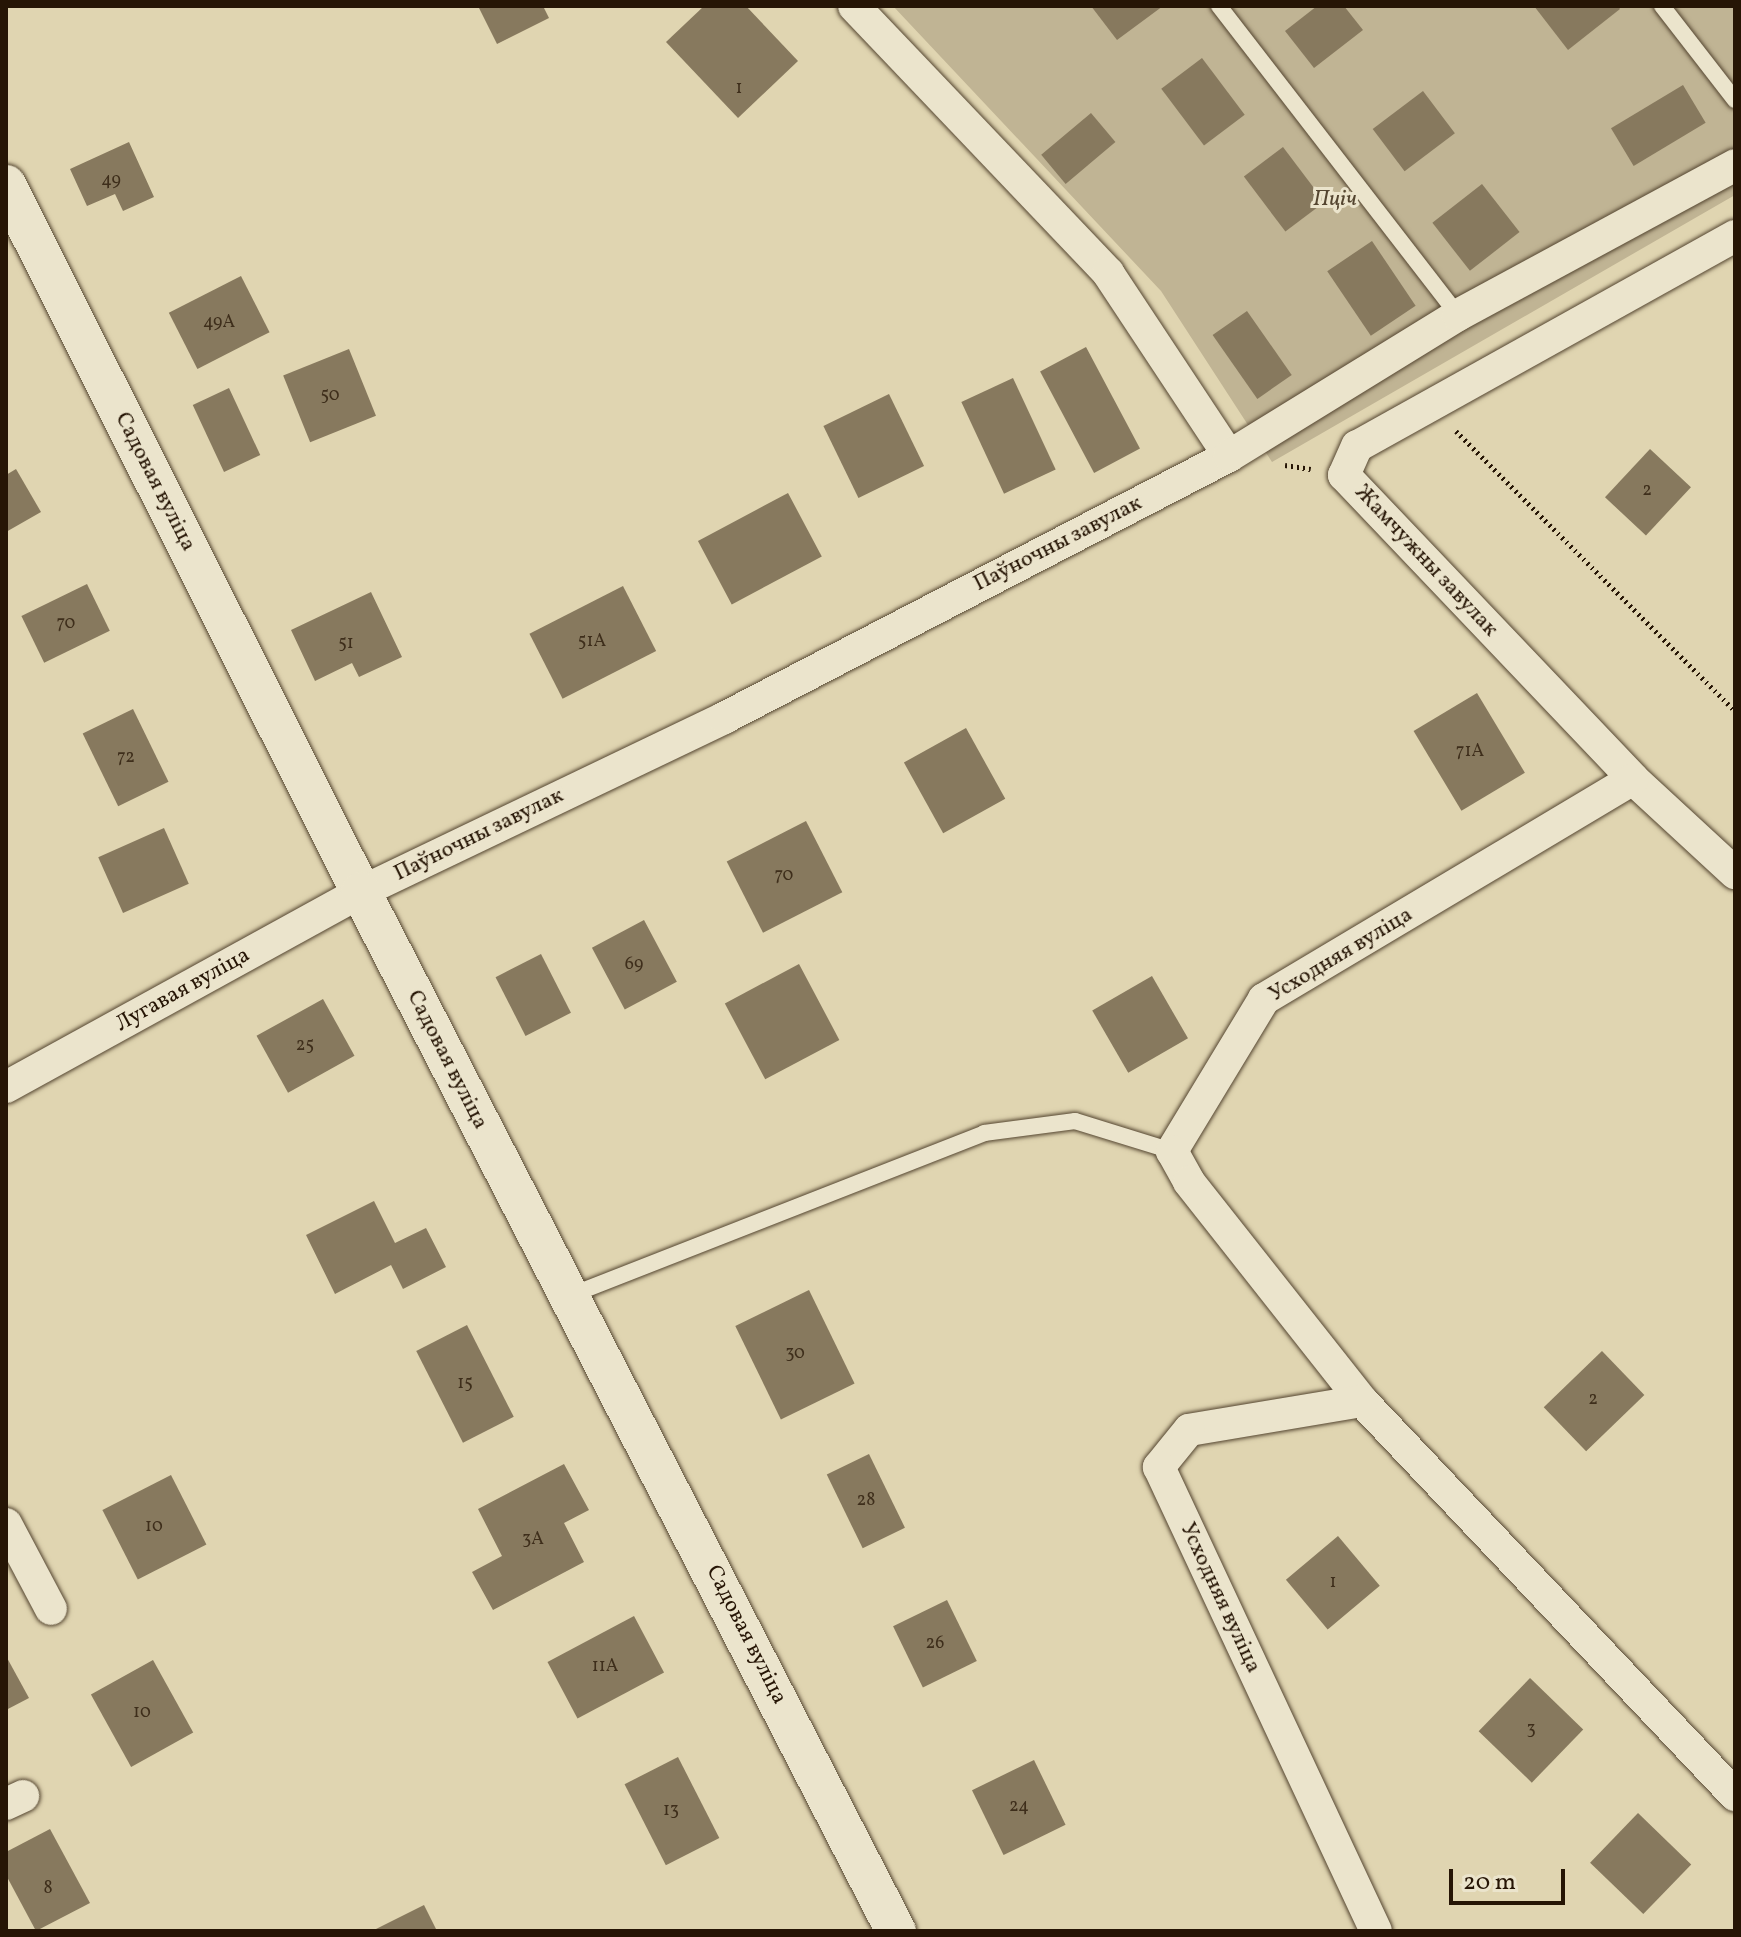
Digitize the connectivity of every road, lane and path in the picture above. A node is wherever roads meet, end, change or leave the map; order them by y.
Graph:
1 (854, 6) edge
2 (1219, 6) edge
3 (1662, 6) edge
4 (1735, 100) edge
5 (1735, 165) edge
6 (6, 185) edge
7 (1735, 236) edge
8 (1458, 315) junction
9 (1428, 403) junction
10 (1229, 456) junction
11 (1735, 711) edge
12 (1633, 779) junction
13 (1735, 873) edge
14 (361, 892) junction
15 (6, 1087) edge
16 (1172, 1151) junction
17 (568, 1297) junction
18 (1362, 1401) junction
19 (6, 1524) edge
20 (51, 1609) dead end
21 (1735, 1795) edge
22 (896, 1931) edge
23 (1376, 1931) edge

1 - 10 street
2 - 8 lane
3 - 4 lane
5 - 8 street, Паўночны завулак
6 - 14 street, Садовая вуліца
7 - 9 street, Жамчужны завулак
8 - 10 street, Паўночны завулак
9 - 11 path
9 - 12 street, Жамчужны завулак
10 - 14 street, Паўночны завулак
12 - 13 street, Жамчужны завулак
12 - 16 street, Усходняя вуліца
14 - 15 street, Лугавая вуліца
14 - 17 street, Садовая вуліца
16 - 17 lane
16 - 18 street
17 - 22 street, Садовая вуліца
18 - 21 street
18 - 23 street, Усходняя вуліца
19 - 20 street

